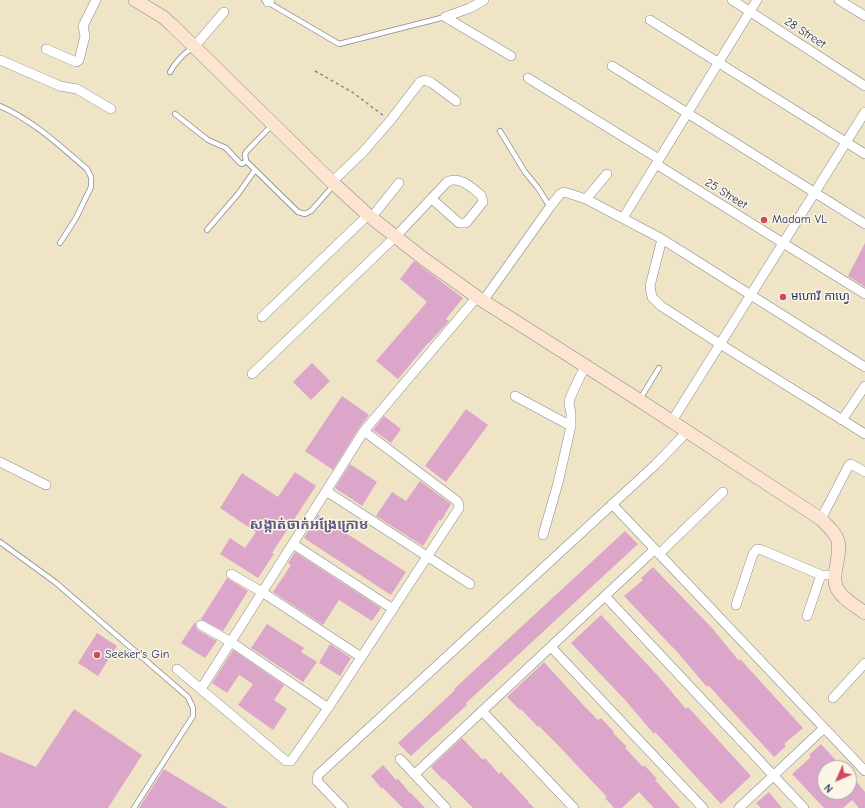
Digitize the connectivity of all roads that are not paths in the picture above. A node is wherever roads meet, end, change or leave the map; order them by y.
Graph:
1 (96, 0) edge
2 (135, 0) edge
3 (484, 0) edge
4 (732, 0) edge
5 (758, 0) edge
6 (839, 0) edge
7 (268, 1) edge
8 (224, 12) dead end
9 (750, 12) junction
10 (865, 16) edge
11 (445, 17) junction
12 (650, 20) dead end
13 (194, 47) junction
14 (46, 49) dead end
15 (510, 56) dead end
16 (0, 60) edge
17 (718, 63) junction
18 (612, 66) dead end
19 (170, 72) dead end
20 (528, 78) dead end
21 (865, 86) edge
22 (456, 101) dead end
23 (0, 106) edge
24 (111, 110) dead end
25 (865, 112) edge
26 (688, 113) junction
27 (175, 114) dead end
28 (272, 125) junction
29 (500, 131) dead end
30 (846, 142) junction
31 (865, 154) edge
32 (246, 161) junction
33 (657, 162) junction
34 (255, 170) junction
35 (607, 174) dead end
36 (333, 183) junction
37 (399, 183) dead end
38 (816, 193) junction
39 (432, 199) junction
40 (586, 199) junction
41 (550, 207) junction
42 (369, 216) junction
43 (623, 218) junction
44 (865, 224) edge
45 (207, 230) dead end
46 (394, 236) junction
47 (662, 239) junction
48 (60, 243) dead end
49 (784, 244) junction
50 (865, 294) edge
51 (751, 295) junction
52 (480, 299) junction
53 (262, 317) dead end
54 (720, 344) junction
55 (585, 366) junction
56 (865, 367) edge
57 (658, 368) dead end
58 (252, 374) dead end
59 (865, 386) edge
60 (515, 396) dead end
61 (639, 400) junction
62 (842, 420) junction
63 (672, 421) junction
64 (571, 426) junction
65 (364, 431) junction
66 (687, 432) junction
67 (865, 434) edge
68 (0, 462) edge
69 (865, 472) edge
70 (46, 485) dead end
71 (326, 491) junction
72 (723, 492) dead end
73 (612, 504) junction
74 (822, 519) junction
75 (543, 535) dead end
76 (0, 542) edge
77 (293, 544) junction
78 (657, 551) junction
79 (427, 556) junction
80 (231, 574) dead end
81 (828, 575) junction
82 (470, 584) dead end
83 (262, 592) junction
84 (605, 596) junction
85 (736, 605) dead end
86 (393, 609) junction
87 (865, 613) edge
88 (807, 616) dead end
89 (201, 625) dead end
90 (231, 642) junction
91 (551, 647) junction
92 (361, 657) junction
93 (865, 664) edge
94 (177, 669) dead end
95 (201, 689) junction
96 (833, 698) dead end
97 (328, 708) junction
98 (482, 711) junction
99 (824, 728) junction
100 (400, 759) dead end
101 (865, 771) edge
102 (415, 774) junction
103 (774, 776) junction
104 (134, 808) edge
105 (343, 808) edge
106 (446, 808) edge
107 (574, 808) edge
108 (703, 808) edge
109 (739, 808) edge
110 (804, 808) edge

1 - 14 street
2 - 13 street
3 - 11 street
4 - 9 street, 28 Street
5 - 9 street
6 - 10 street
7 - 11 lane
8 - 13 street
9 - 17 street
9 - 21 street, 28 Street
11 - 15 street
12 - 17 street
13 - 19 lane
13 - 28 street
16 - 24 street
17 - 26 street
17 - 30 street
18 - 26 street
20 - 33 street, 25 Street
22 - 36 street
23 - 48 lane
25 - 30 street
26 - 33 street
26 - 38 street
27 - 32 lane
28 - 32 lane
28 - 36 street
29 - 41 lane
30 - 31 street
30 - 38 street
32 - 34 lane
33 - 43 street
33 - 49 street, 25 Street
34 - 36 lane
34 - 45 lane
35 - 40 street
36 - 42 street
37 - 42 street
38 - 44 street
38 - 49 street
39 - 39 street
39 - 46 street
40 - 41 street
40 - 43 street
41 - 52 street
42 - 46 street
42 - 53 street
43 - 47 street
46 - 52 street
46 - 58 street
47 - 51 street
47 - 54 street
49 - 50 street, 25 Street
49 - 51 street
51 - 54 street
51 - 56 street
52 - 55 street
52 - 65 street
54 - 62 street
54 - 63 street
55 - 61 street
55 - 64 street
57 - 61 lane
59 - 62 street
60 - 64 street
61 - 63 street
62 - 67 street
63 - 66 street
64 - 75 street
65 - 71 street
65 - 79 street
66 - 73 street
66 - 74 street
68 - 70 street
69 - 74 street
71 - 77 street
71 - 79 street
72 - 78 street
73 - 78 street
73 - 105 street
74 - 81 street
76 - 104 lane
77 - 83 street
77 - 86 street
78 - 84 street
78 - 99 street
79 - 82 street
79 - 86 street
80 - 83 street
81 - 85 street
81 - 87 street
81 - 88 street
83 - 90 street
83 - 92 street
84 - 91 street
84 - 103 street
86 - 92 street
89 - 90 street
90 - 95 street
90 - 97 street
91 - 98 street
91 - 108 street
92 - 97 street
93 - 96 street
94 - 95 street
95 - 97 street
98 - 102 street
98 - 107 street
99 - 101 street
99 - 103 street
100 - 102 street
102 - 106 street
103 - 109 street
103 - 110 street

